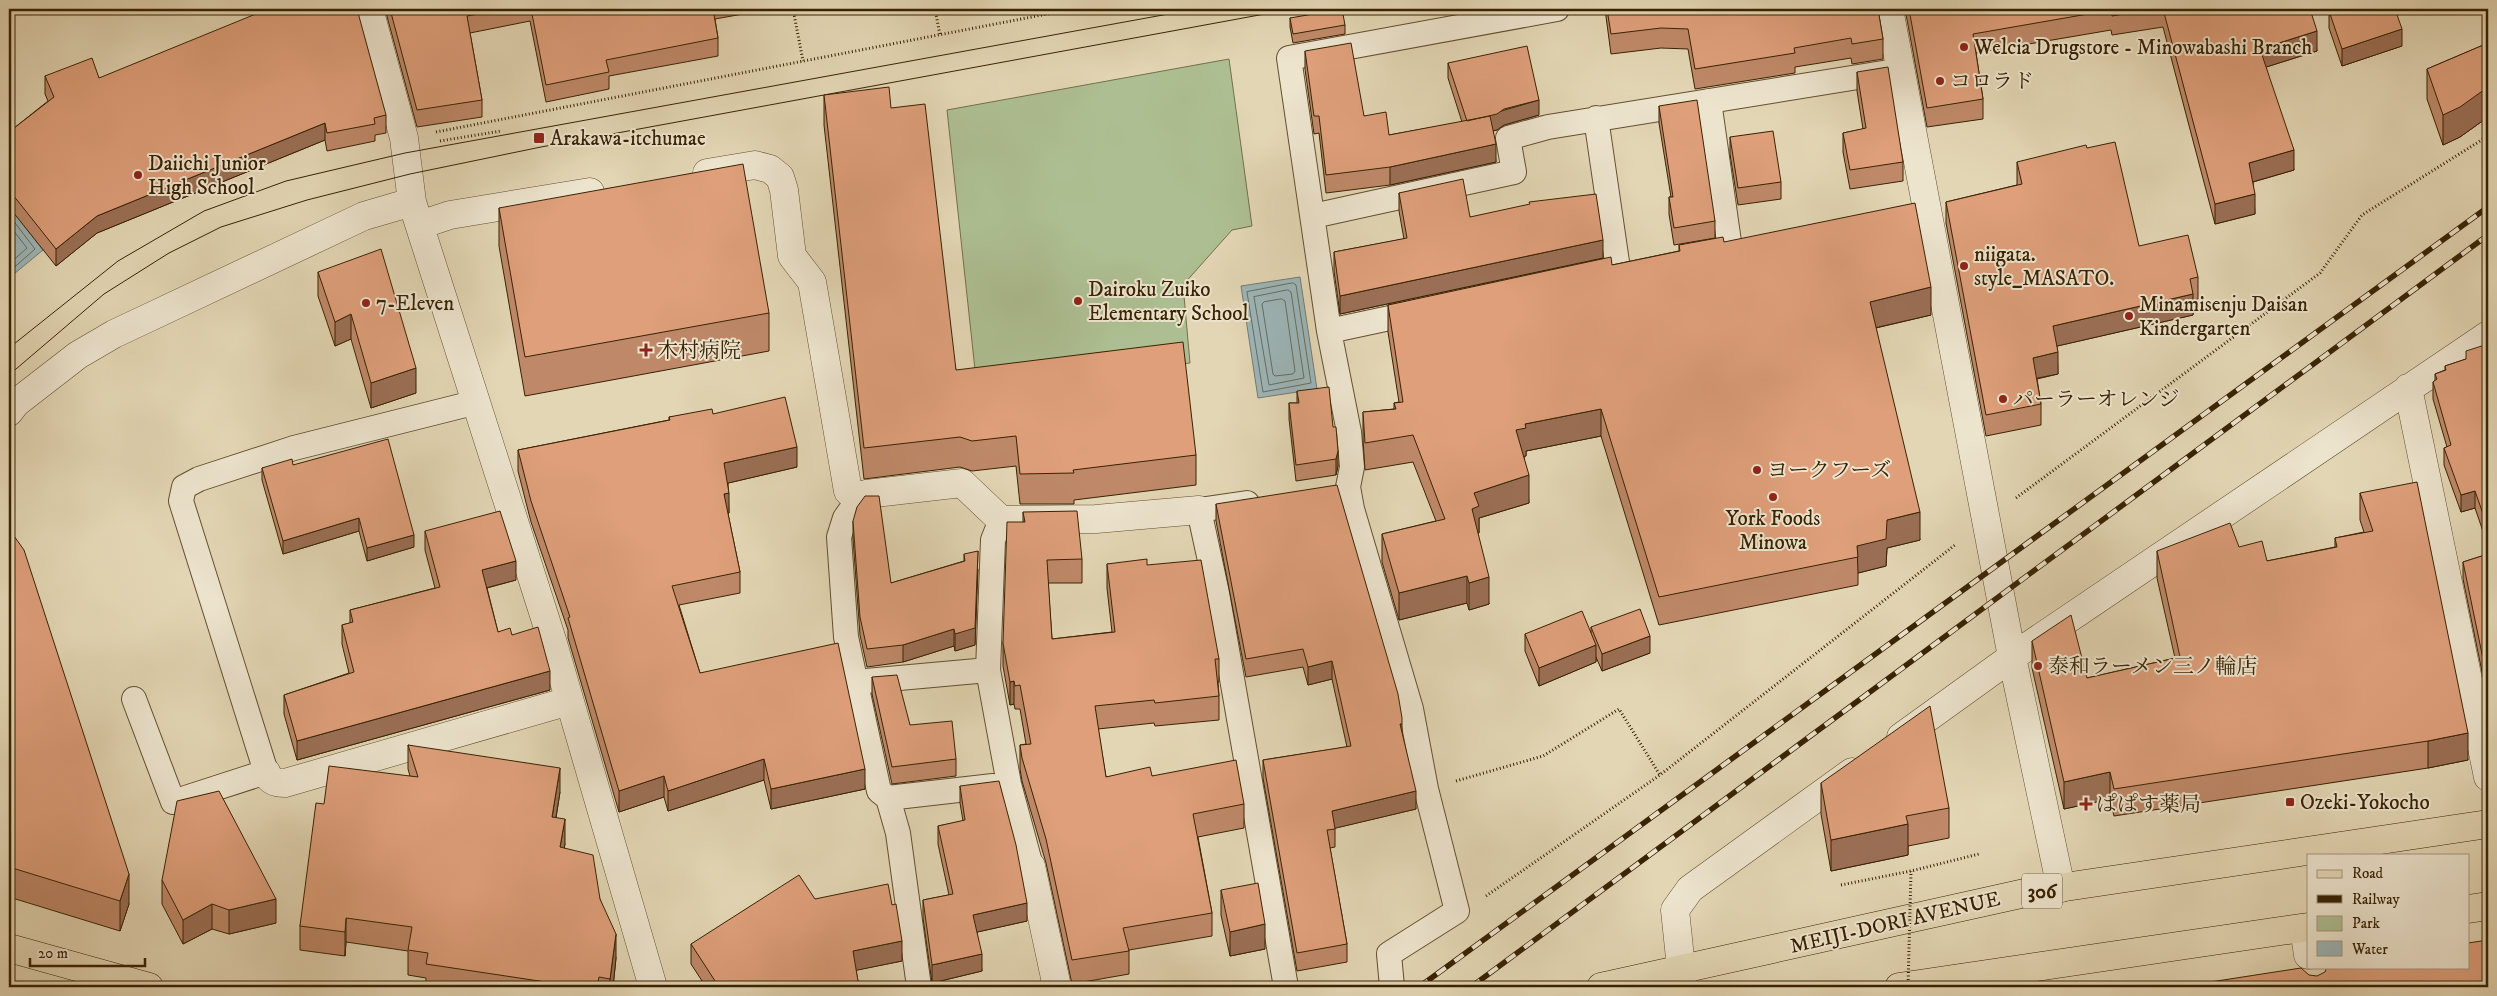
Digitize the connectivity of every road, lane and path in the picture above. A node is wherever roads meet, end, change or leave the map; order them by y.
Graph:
1 (368, 9) edge
2 (792, 9) edge
3 (935, 9) edge
4 (1043, 9) edge
5 (1073, 9) edge
6 (1557, 9) edge
7 (1889, 9) edge
8 (1044, 14) junction
9 (940, 35) junction
10 (803, 61) junction
11 (1900, 70) junction
12 (1709, 101) junction
13 (1596, 118) junction
14 (501, 131) dead end
15 (437, 132) junction
16 (404, 138) junction
17 (687, 176) edge
18 (618, 188) edge
19 (416, 213) junction
20 (1313, 216) junction
21 (1730, 249) edge
22 (1618, 269) edge
23 (1435, 308) edge
24 (1329, 331) junction
25 (2488, 335) edge
26 (2408, 388) junction
27 (477, 402) junction
28 (9, 412) edge
29 (1273, 499) edge
30 (858, 500) junction
31 (1199, 510) junction
32 (1001, 520) junction
33 (2012, 657) junction
34 (988, 670) junction
35 (855, 682) junction
36 (134, 699) dead end
37 (570, 701) junction
38 (266, 772) junction
39 (1660, 775) dead end
40 (2488, 777) edge
41 (1009, 784) junction
42 (1426, 789) junction
43 (888, 798) junction
44 (2488, 824) edge
45 (1979, 854) dead end
46 (1031, 866) joint
47 (1911, 872) junction
48 (1841, 885) dead end
49 (2061, 888) junction
50 (2488, 906) edge
51 (2470, 909) edge
52 (2306, 927) edge
53 (2307, 941) edge
54 (9, 948) edge
55 (1682, 979) edge
56 (2006, 979) edge
57 (149, 987) edge
58 (653, 987) edge
59 (919, 987) edge
60 (1057, 987) edge
61 (1286, 987) edge
62 (1392, 987) edge
63 (1601, 987) edge
64 (1899, 987) edge
65 (1908, 987) edge

1 - 16 street
2 - 10 path
3 - 9 path
4 - 8 path
5 - 8 path
6 - 20 lane
7 - 11 street
8 - 9 path
9 - 10 path
10 - 15 path
11 - 12 lane
11 - 33 street
12 - 13 lane
12 - 21 lane
13 - 20 lane
13 - 22 lane
14 - 15 path
15 - 16 path
16 - 19 street
17 - 30 street
18 - 19 street
19 - 27 street
19 - 28 street
20 - 24 lane
23 - 24 lane
24 - 42 lane
25 - 26 street
26 - 33 street
26 - 40 street
27 - 37 street
27 - 38 lane
29 - 31 lane
30 - 32 street
30 - 35 lane
31 - 32 street
31 - 61 lane
32 - 34 lane
33 - 49 street
33 - 55 street
34 - 35 lane
34 - 41 lane
35 - 43 lane
36 - 38 lane
37 - 38 street
37 - 58 street
39 - 42 path
41 - 43 lane
41 - 46 lane
42 - 62 lane
43 - 59 lane
44 - 49 main road, MEIJI-DORI AVENUE / 306
45 - 47 path
46 - 60 street
47 - 48 path
47 - 65 path, bridge
49 - 55 main road, MEIJI-DORI AVENUE / 306
50 - 51 main road
52 - 53 street
52 - 56 main road
54 - 57 main road
55 - 63 main road, MEIJI-DORI AVENUE / 306
56 - 64 main road

